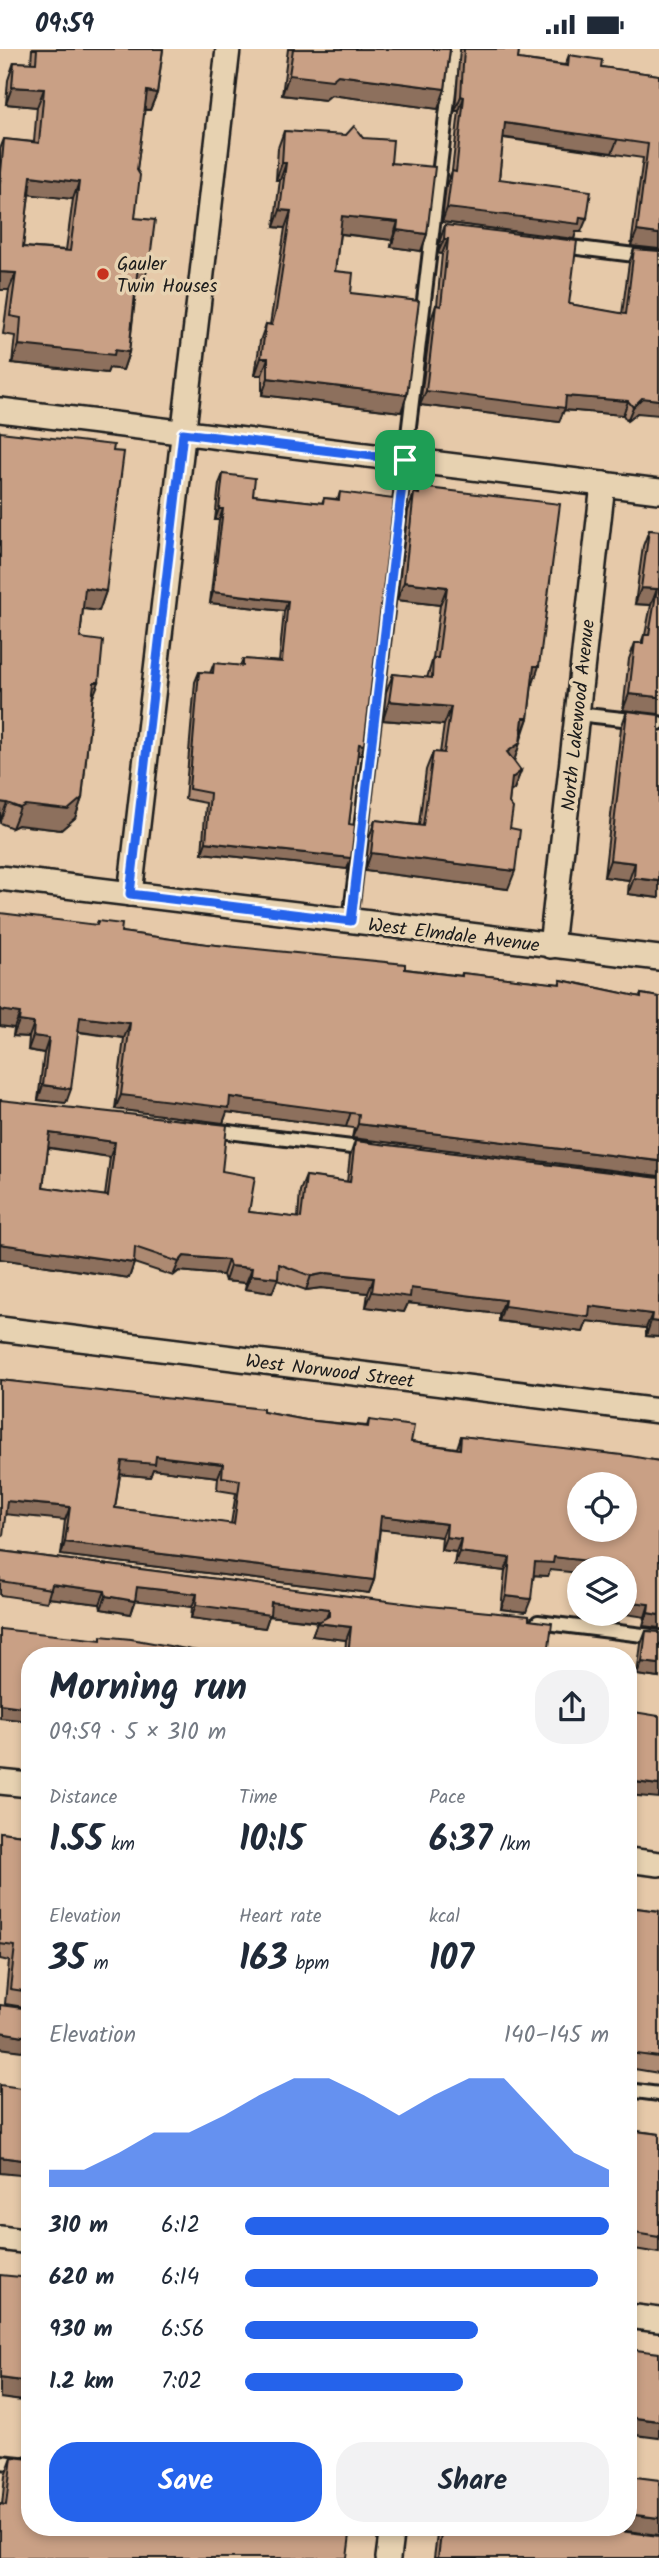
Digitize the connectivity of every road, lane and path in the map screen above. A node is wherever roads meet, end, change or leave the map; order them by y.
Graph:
1 (228, 49) edge
2 (454, 49) edge
3 (553, 245) edge
4 (659, 258) edge
5 (0, 410) edge
6 (183, 433) junction
7 (405, 460) junction
8 (603, 484) junction
9 (659, 491) edge
10 (577, 714) junction
11 (659, 723) edge
12 (0, 877) edge
13 (130, 894) junction
14 (351, 921) junction
15 (551, 946) junction
16 (659, 958) edge
17 (192, 1128) edge
18 (384, 1151) edge
19 (0, 1329) edge
20 (659, 1411) edge
21 (522, 1620) edge
22 (659, 1637) edge
23 (0, 1782) edge
24 (21, 1784) edge
25 (637, 1861) edge
26 (659, 1864) edge
27 (637, 2091) edge
28 (659, 2094) edge
29 (0, 2238) edge
30 (21, 2241) edge
31 (637, 2317) edge
32 (659, 2320) edge
33 (0, 2462) edge
34 (21, 2464) edge
35 (391, 2536) edge
36 (388, 2558) edge

1 - 6 street
2 - 7 lane
3 - 4 lane
5 - 6 street
6 - 7 street
6 - 13 street
7 - 8 street
7 - 14 lane
8 - 9 street
8 - 10 street, North Lakewood Avenue
10 - 11 lane
10 - 15 street, North Lakewood Avenue
12 - 13 street, West Elmdale Avenue
13 - 14 street, West Elmdale Avenue
14 - 15 street, West Elmdale Avenue
15 - 16 street, West Elmdale Avenue
17 - 18 lane
19 - 20 street, West Norwood Street
21 - 22 lane
23 - 24 street
25 - 26 street
27 - 28 lane
29 - 30 street
31 - 32 street
33 - 34 lane
35 - 36 street

